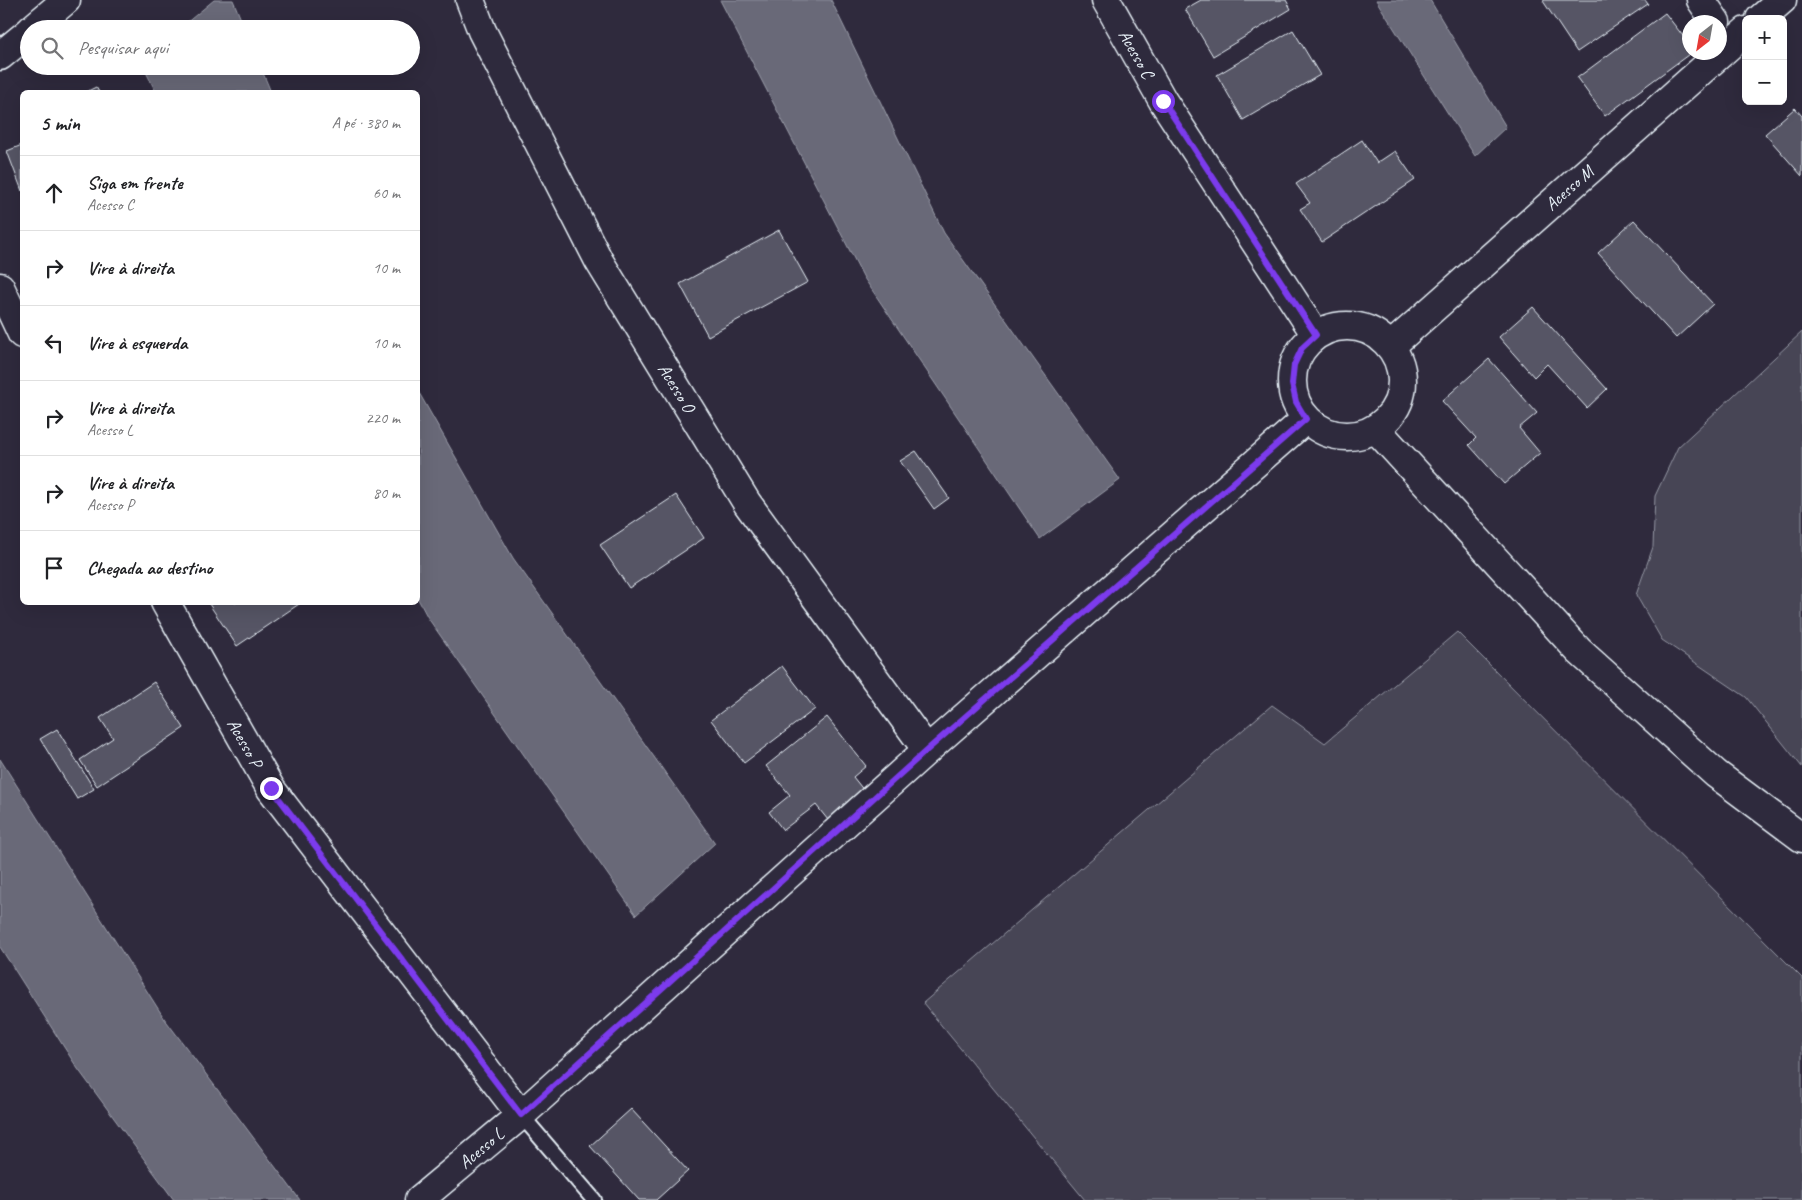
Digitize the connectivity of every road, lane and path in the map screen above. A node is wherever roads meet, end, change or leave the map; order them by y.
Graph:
1 (66, 0) edge
2 (470, 0) edge
3 (1106, 0) edge
4 (1701, 0) edge
5 (1782, 0) edge
6 (1711, 15) edge
7 (1765, 15) edge
8 (43, 20) edge
9 (1732, 35) edge
10 (20, 39) edge
11 (0, 56) edge
12 (0, 287) edge
13 (20, 330) edge
14 (1316, 335) junction
15 (1391, 346) junction
16 (1306, 419) junction
17 (1376, 429) junction
18 (167, 605) edge
19 (927, 750) junction
20 (1802, 838) edge
21 (521, 1115) junction
22 (419, 1200) edge
23 (594, 1200) edge

1 - 8 street
2 - 19 street, Acesso O
3 - 14 street, Acesso C
4 - 6 street
5 - 7 street
9 - 15 street, Acesso M
10 - 11 street
12 - 13 street
14 - 15 street
14 - 16 street
15 - 17 street
16 - 17 street
16 - 19 street, Acesso L
17 - 20 street
18 - 21 street, Acesso P
19 - 21 street, Acesso L
21 - 22 street, Acesso L
21 - 23 lane

